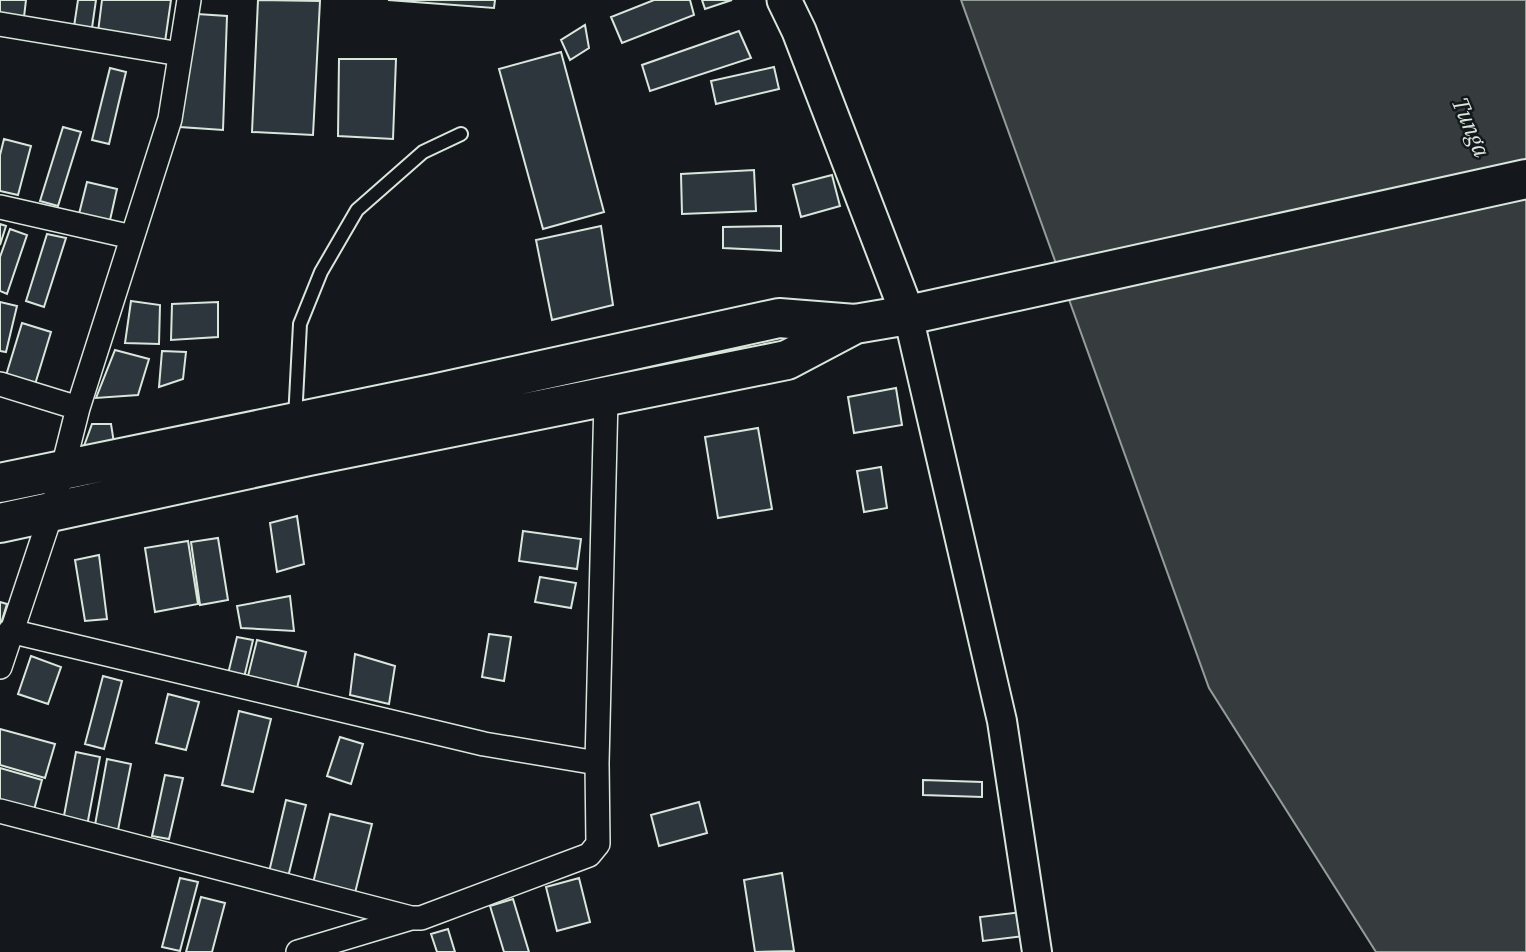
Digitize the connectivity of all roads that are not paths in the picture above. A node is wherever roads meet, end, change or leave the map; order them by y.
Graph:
1 (189, 0) edge
2 (784, 0) edge
3 (0, 24) edge
4 (180, 54) junction
5 (461, 134) dead end
6 (1526, 179) edge
7 (0, 207) edge
8 (132, 237) junction
9 (908, 315) junction
10 (855, 324) junction
11 (0, 384) edge
12 (606, 398) junction
13 (78, 408) junction
14 (295, 423) junction
15 (61, 469) junction
16 (0, 483) edge
17 (52, 511) junction
18 (0, 523) edge
19 (10, 631) junction
20 (0, 667) edge
21 (597, 762) junction
22 (0, 811) edge
23 (411, 918) junction
24 (299, 952) edge
25 (1037, 952) edge

1 - 4 street
2 - 9 main road
3 - 4 street
4 - 8 street
5 - 14 lane
6 - 9 highway
7 - 8 street
8 - 13 street
9 - 10 highway
9 - 25 street
10 - 12 highway
10 - 14 highway
11 - 13 street
12 - 17 highway
12 - 21 street
13 - 15 street
14 - 15 highway
15 - 16 highway
15 - 17 street
17 - 18 highway
17 - 19 street
19 - 20 street
19 - 21 street
21 - 23 street
22 - 23 street
23 - 24 street

